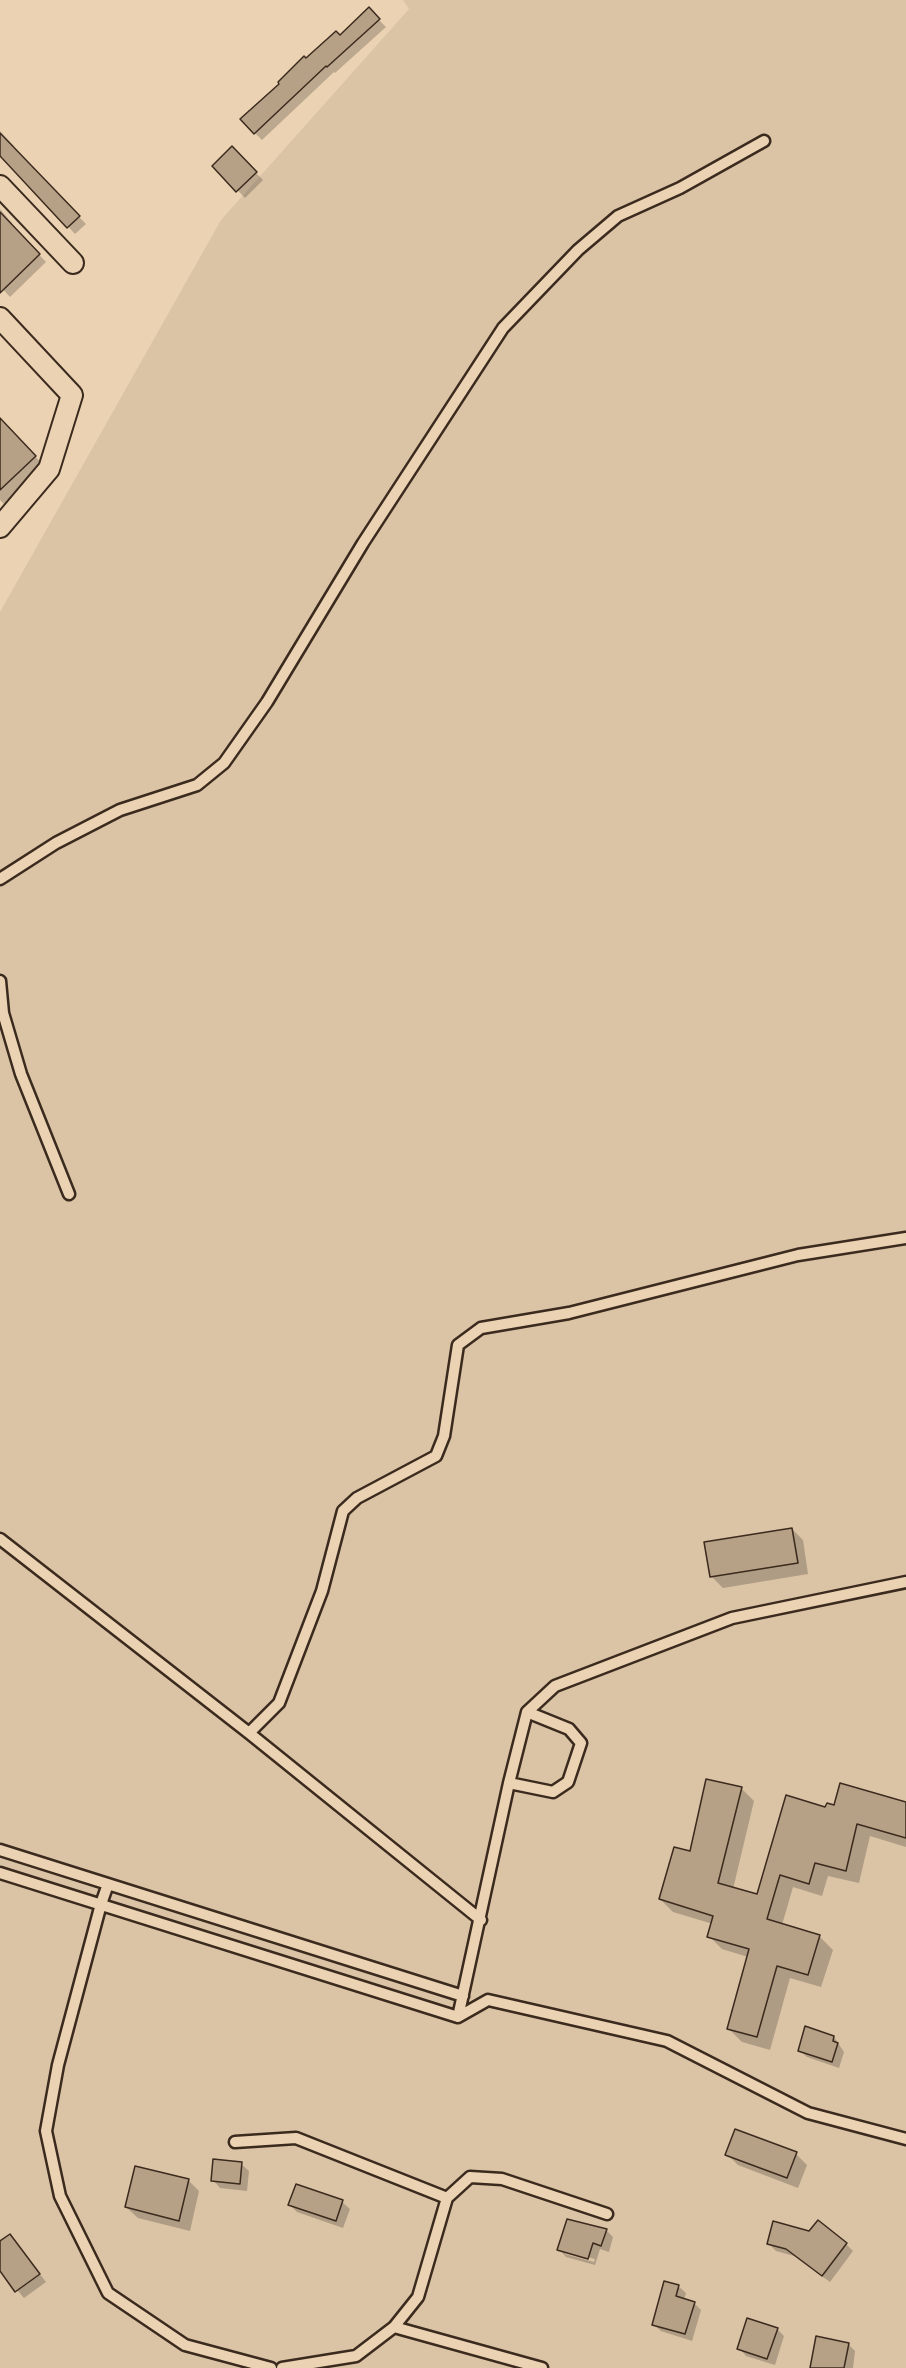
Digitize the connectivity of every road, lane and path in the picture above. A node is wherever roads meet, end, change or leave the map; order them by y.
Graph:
1 (764, 141) dead end
2 (0, 186) edge
3 (74, 263) dead end
4 (0, 318) edge
5 (0, 527) edge
6 (0, 879) edge
7 (0, 981) edge
8 (69, 1194) dead end
9 (906, 1238) edge
10 (0, 1539) edge
11 (906, 1582) edge
12 (527, 1712) junction
13 (249, 1733) junction
14 (509, 1783) junction
15 (0, 1850) edge
16 (0, 1873) edge
17 (108, 1884) junction
18 (101, 1904) junction
19 (481, 1920) junction
20 (463, 1996) junction
21 (458, 2017) junction
22 (906, 2139) edge
23 (235, 2142) dead end
24 (447, 2198) junction
25 (607, 2214) dead end
26 (394, 2327) junction
27 (271, 2368) edge
28 (282, 2368) edge
29 (542, 2368) edge

1 - 6 lane
2 - 3 street
4 - 5 street
7 - 8 lane
9 - 13 lane
10 - 13 lane
11 - 12 lane
12 - 14 lane
12 - 14 lane
13 - 19 lane
14 - 19 lane
15 - 17 lane
16 - 18 lane
17 - 18 lane
17 - 20 lane
18 - 21 lane
18 - 27 lane
19 - 20 lane
20 - 21 lane
21 - 22 lane
23 - 24 lane
24 - 25 lane
24 - 26 lane
26 - 28 lane
26 - 29 lane

